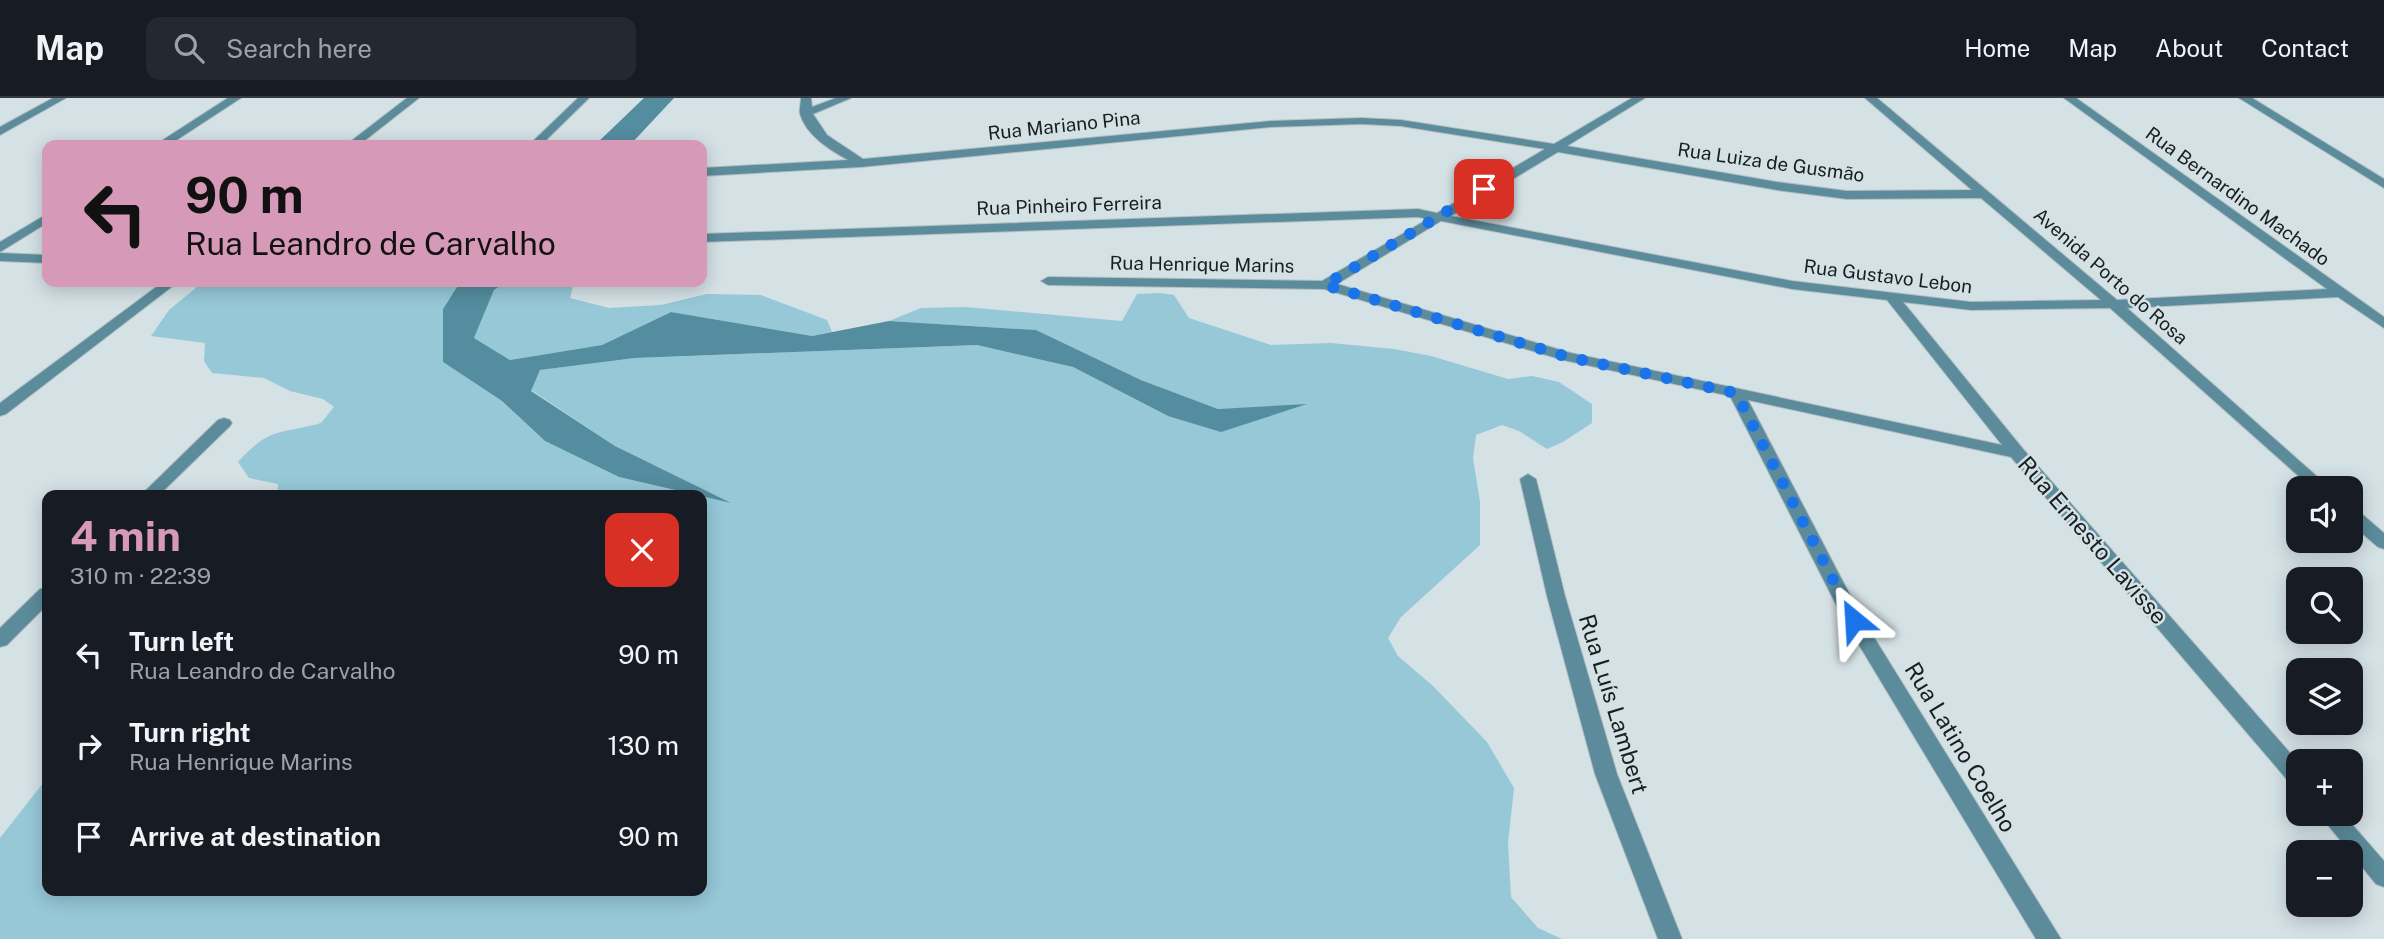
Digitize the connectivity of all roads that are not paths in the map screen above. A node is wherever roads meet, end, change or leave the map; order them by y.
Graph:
1 (61, 98) edge
2 (236, 98) edge
3 (414, 98) edge
4 (584, 98) edge
5 (806, 98) edge
6 (846, 98) edge
7 (1640, 98) edge
8 (1870, 98) edge
9 (2069, 98) edge
10 (2244, 98) edge
11 (805, 113) junction
12 (0, 132) edge
13 (170, 140) edge
14 (359, 140) edge
15 (541, 140) edge
16 (1555, 148) junction
17 (861, 163) junction
18 (707, 172) edge
19 (2384, 184) edge
20 (1983, 194) junction
21 (1437, 217) junction
22 (42, 221) edge
23 (707, 238) edge
24 (0, 248) edge
25 (0, 257) edge
26 (42, 259) edge
27 (1048, 281) dead end
28 (1325, 285) junction
29 (164, 287) edge
30 (2340, 293) junction
31 (1893, 299) junction
32 (2114, 304) junction
33 (2384, 324) edge
34 (1736, 393) junction
35 (0, 411) edge
36 (224, 423) dead end
37 (2017, 453) junction
38 (2308, 476) edge
39 (1528, 478) dead end
40 (154, 490) edge
41 (2363, 524) edge
42 (2384, 543) edge
43 (42, 599) edge
44 (0, 640) edge
45 (2286, 763) edge
46 (2340, 826) edge
47 (2384, 877) edge
48 (1670, 939) edge
49 (2049, 939) edge

1 - 12 street
2 - 13 street
3 - 14 street
4 - 15 street
5 - 11 street
6 - 11 street
7 - 16 street, Rua Henrique Marins
8 - 20 street, Avenida Porto do Rosa
9 - 30 street, Rua Bernardino Machado
10 - 19 street
11 - 17 street
16 - 17 street, Rua Mariano Pina
16 - 20 street, Rua Luiza de Gusmão
16 - 21 street, Rua Henrique Marins
17 - 18 street, Rua Mariano Pina
20 - 32 street, Avenida Porto do Rosa
21 - 23 street, Rua Pinheiro Ferreira
21 - 28 street, Rua Henrique Marins
21 - 31 street, Rua Gustavo Lebon
22 - 24 street
25 - 26 street
27 - 28 street, Rua Henrique Marins
28 - 34 street
29 - 35 street
30 - 32 street, Rua Gustavo Lebon
30 - 33 street, Rua Bernardino Machado
31 - 32 street, Rua Gustavo Lebon
31 - 37 street, Rua Ernesto Lavisse
32 - 38 street, Avenida Porto do Rosa
34 - 37 street
34 - 49 street, Rua Latino Coelho
36 - 40 street
37 - 45 street, Rua Ernesto Lavisse
39 - 48 street, Rua Luís Lambert
41 - 42 street
43 - 44 street
46 - 47 street

